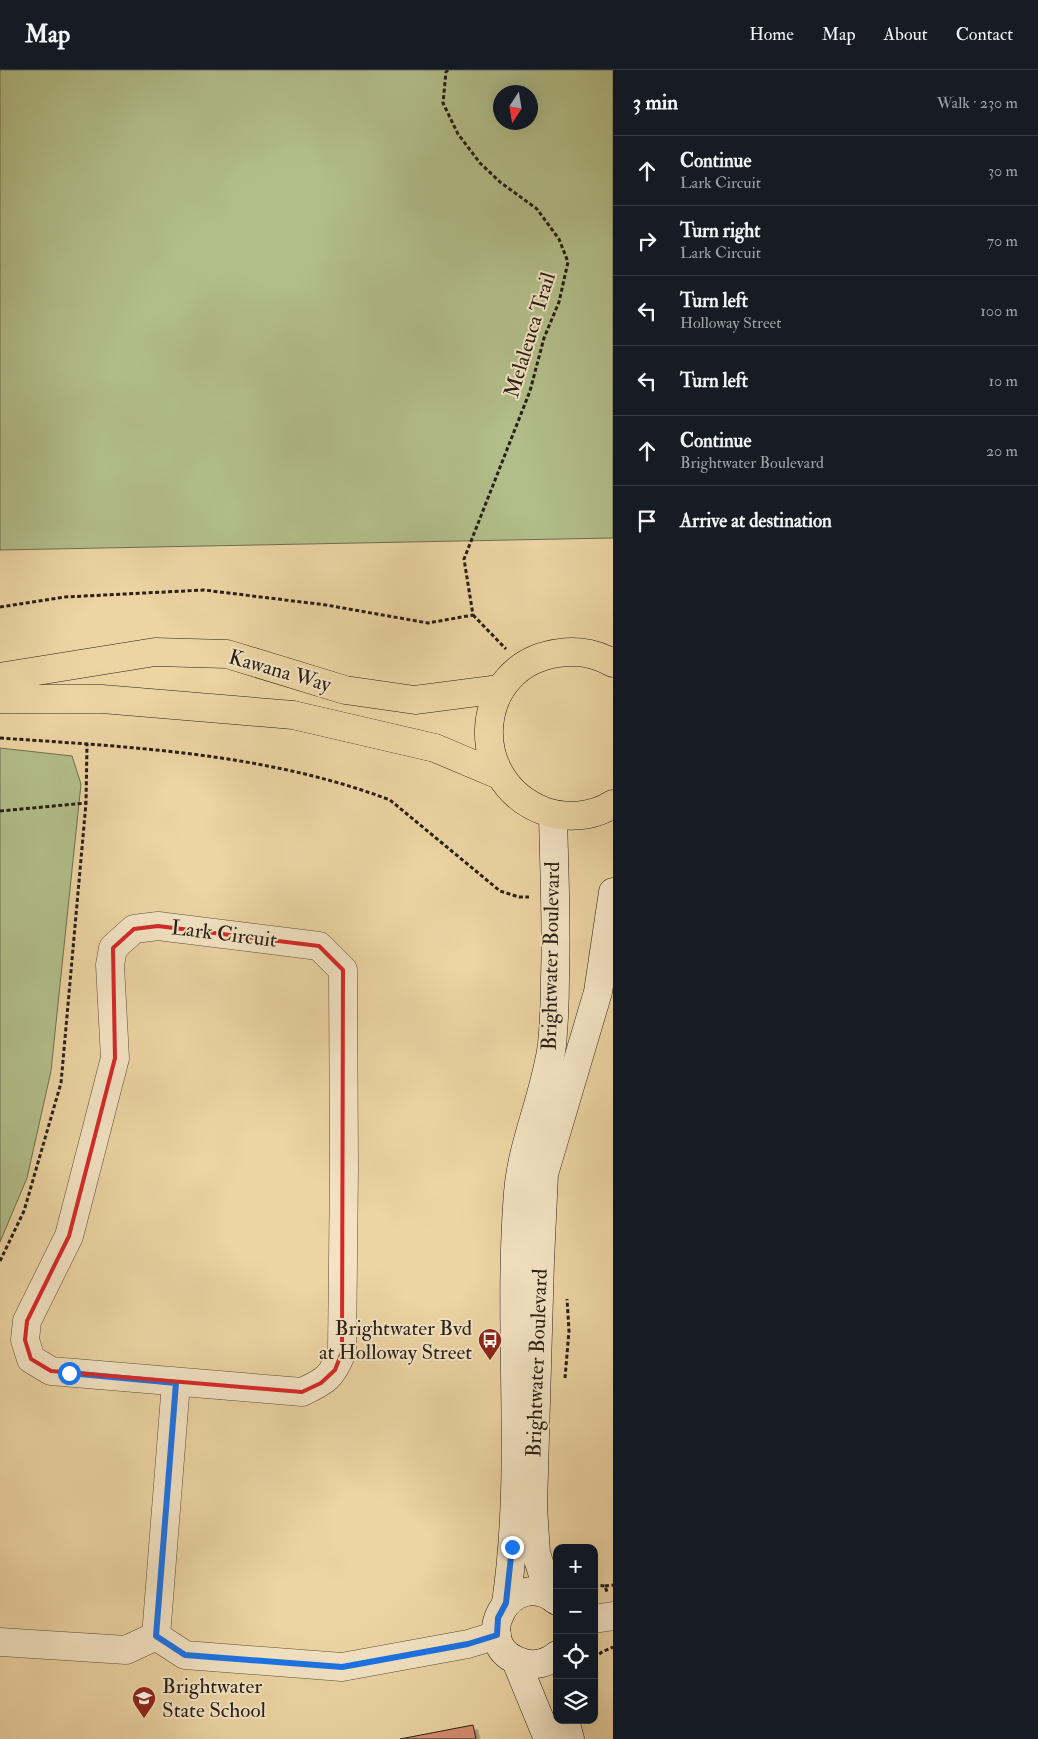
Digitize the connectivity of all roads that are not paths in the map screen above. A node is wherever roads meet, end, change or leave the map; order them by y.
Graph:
1 (608, 658) edge
2 (0, 677) edge
3 (500, 689) junction
4 (0, 699) edge
5 (499, 775) junction
6 (613, 804) edge
7 (553, 814) junction
8 (613, 892) edge
9 (176, 1383) junction
10 (553, 1594) edge
11 (553, 1598) edge
12 (506, 1603) junction
13 (610, 1605) edge
14 (598, 1616) edge
15 (497, 1635) junction
16 (156, 1636) junction
17 (0, 1642) edge
18 (516, 1661) junction
19 (553, 1664) edge
20 (566, 1724) edge
21 (548, 1739) edge
22 (570, 1739) edge

1 - 3 main road
2 - 3 main road, Kawana Way
3 - 5 main road
4 - 5 main road, Kawana Way
5 - 7 main road
6 - 7 main road
7 - 12 street, Brightwater Boulevard
8 - 10 street, Brightwater Boulevard
9 - 9 street, Lark Circuit
9 - 16 street
11 - 12 street
12 - 15 street, Brightwater Boulevard
13 - 14 street
15 - 16 street
15 - 18 street
16 - 17 street
18 - 19 street
18 - 21 street
20 - 22 street

